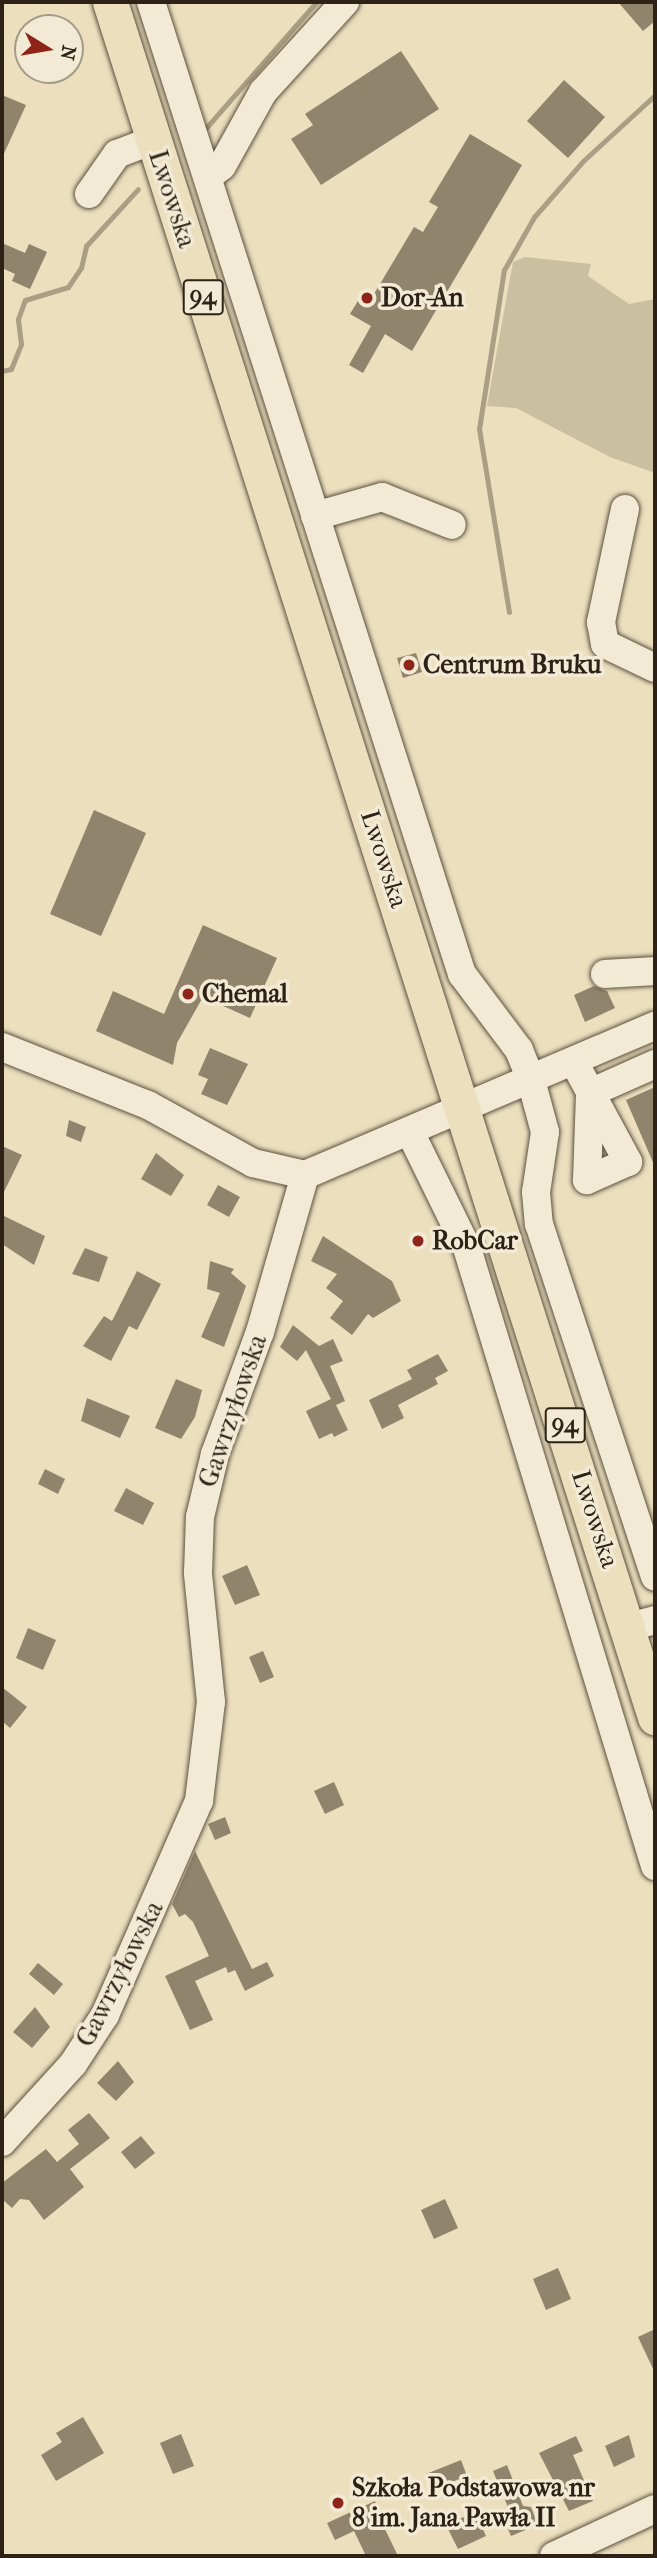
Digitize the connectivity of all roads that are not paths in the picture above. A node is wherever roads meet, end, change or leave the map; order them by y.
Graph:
1 (110, 2) edge
2 (151, 2) edge
3 (345, 2) edge
4 (153, 140) junction
5 (209, 176) junction
6 (89, 194) dead end
7 (625, 509) dead end
8 (314, 516) junction
9 (452, 525) dead end
10 (655, 668) edge
11 (655, 971) edge
12 (605, 974) dead end
13 (655, 1026) edge
14 (2, 1047) edge
15 (574, 1062) junction
16 (655, 1064) edge
17 (531, 1080) junction
18 (465, 1110) junction
19 (410, 1132) junction
20 (305, 1175) junction
21 (655, 1576) edge
22 (642, 1623) edge
23 (655, 1717) edge
24 (655, 1866) edge
25 (2, 2142) edge
26 (655, 2509) edge
27 (554, 2556) edge

1 - 4 main road, Lwowska / 94
2 - 5 street
3 - 5 street
4 - 6 street
4 - 18 main road, Lwowska / 94
5 - 8 street
7 - 10 street
8 - 9 street
8 - 17 street
11 - 12 street
13 - 15 street
14 - 20 street
15 - 16 street
15 - 17 street
17 - 18 street
17 - 21 street
18 - 19 street
18 - 22 main road, Lwowska / 94
19 - 20 street
19 - 24 street
20 - 25 street, Gawrzyłowska
22 - 23 main road, Lwowska / 94
26 - 27 street

